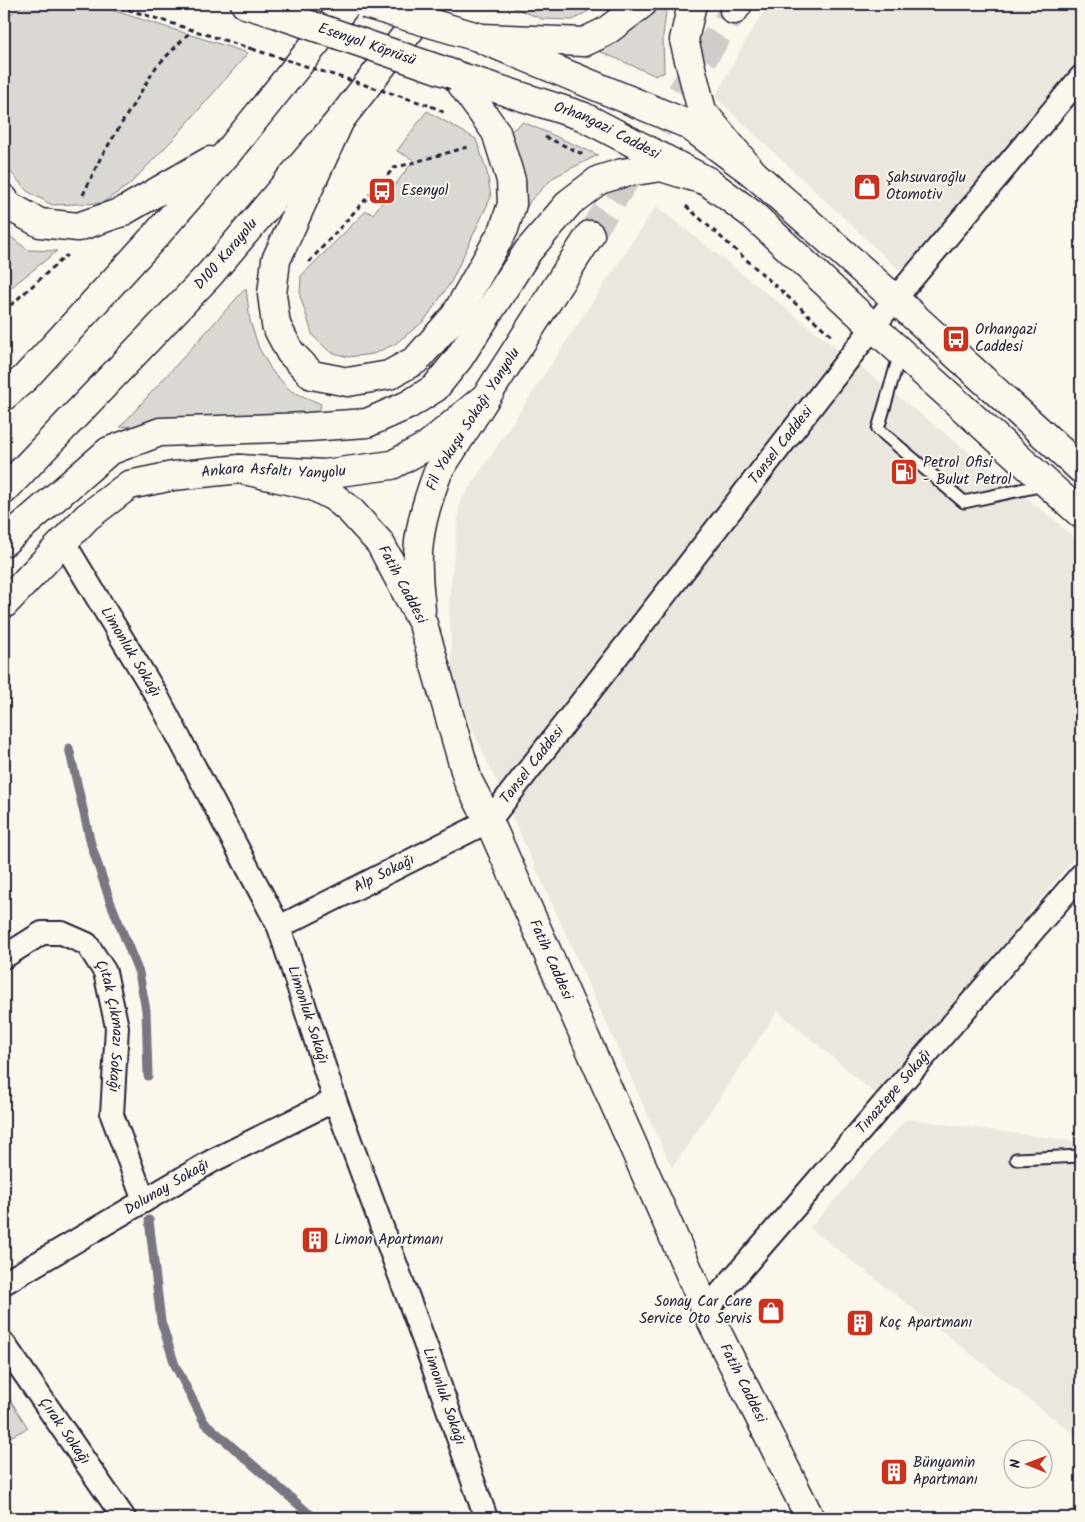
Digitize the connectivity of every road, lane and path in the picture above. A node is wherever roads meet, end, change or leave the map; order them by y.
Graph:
1 (111, 4) edge
2 (246, 4) edge
3 (346, 4) edge
4 (365, 4) edge
5 (430, 4) edge
6 (484, 4) edge
7 (642, 4) edge
8 (692, 4) edge
9 (504, 10) dead end
10 (193, 29) junction
11 (481, 38) junction
12 (455, 75) junction
13 (1081, 77) edge
14 (431, 106) dead end
15 (340, 120) junction
16 (537, 133) dead end
17 (474, 145) dead end
18 (229, 151) junction
19 (590, 158) dead end
20 (753, 173) junction
21 (707, 181) junction
22 (82, 197) dead end
23 (4, 199) edge
24 (684, 204) dead end
25 (590, 235) tunnel mouth
26 (74, 249) dead end
27 (302, 268) dead end
28 (895, 299) junction
29 (4, 311) edge
30 (873, 327) junction
31 (901, 352) junction
32 (852, 354) junction
33 (4, 396) edge
34 (483, 399) junction
35 (1079, 462) edge
36 (240, 468) junction
37 (1048, 484) junction
38 (4, 490) edge
39 (1081, 514) edge
40 (63, 541) junction
41 (4, 542) edge
42 (4, 604) edge
43 (423, 624) junction
44 (490, 821) junction
45 (1081, 876) edge
46 (279, 927) junction
47 (4, 957) edge
48 (335, 1100) junction
49 (1081, 1156) edge
50 (1016, 1159) dead end
51 (144, 1200) junction
52 (4, 1283) edge
53 (706, 1310) junction
54 (4, 1344) edge
55 (124, 1518) edge
56 (486, 1518) edge
57 (810, 1518) edge

1 - 10 path
2 - 12 main road, Esenyol Köprüsü, bridge
3 - 18 main road
4 - 11 main road, bridge
5 - 15 main road, D100 Karayolu
6 - 9 path
7 - 11 main road
8 - 20 main road
10 - 14 path, bridge
10 - 22 path
11 - 20 main road
12 - 15 main road
12 - 21 main road, Orhangazi Caddesi
13 - 28 street, Tansel Caddesi
15 - 38 main road, D100 Karayolu
16 - 19 path
17 - 27 path
18 - 23 main road
18 - 33 main road
20 - 28 main road
21 - 30 main road, Orhangazi Caddesi
21 - 41 main road
24 - 32 path
25 - 34 main road, Fil Yokuşu Sokağı Yanyolu
26 - 29 path
28 - 30 street, Tansel Caddesi
28 - 35 main road
30 - 31 main road, Orhangazi Caddesi
30 - 32 street, Tansel Caddesi
31 - 37 main road, Orhangazi Caddesi
31 - 37 lane
32 - 44 street, Tansel Caddesi
34 - 36 main road, Ankara Asfaltı Yanyolu
34 - 43 main road, Fil Yokuşu Sokağı Yanyolu
36 - 40 main road, Ankara Asfaltı Yanyolu
36 - 43 main road, Fatih Caddesi
37 - 39 main road, Orhangazi Caddesi
40 - 42 main road, Ankara Asfaltı Yanyolu
40 - 46 street, Limonluk Sokağı
43 - 44 main road, Fatih Caddesi
44 - 46 street, Alp Sokağı
44 - 53 main road, Fatih Caddesi
45 - 53 street, Tınaztepe Sokağı
46 - 48 street, Limonluk Sokağı
47 - 51 street, Çıtak Çıkmazı Sokağı
48 - 51 street, Dolunay Sokağı
48 - 56 street, Limonluk Sokağı
49 - 50 lane
51 - 52 street, Dolunay Sokağı
53 - 57 main road, Fatih Caddesi
54 - 55 street, Çırak Sokağı

